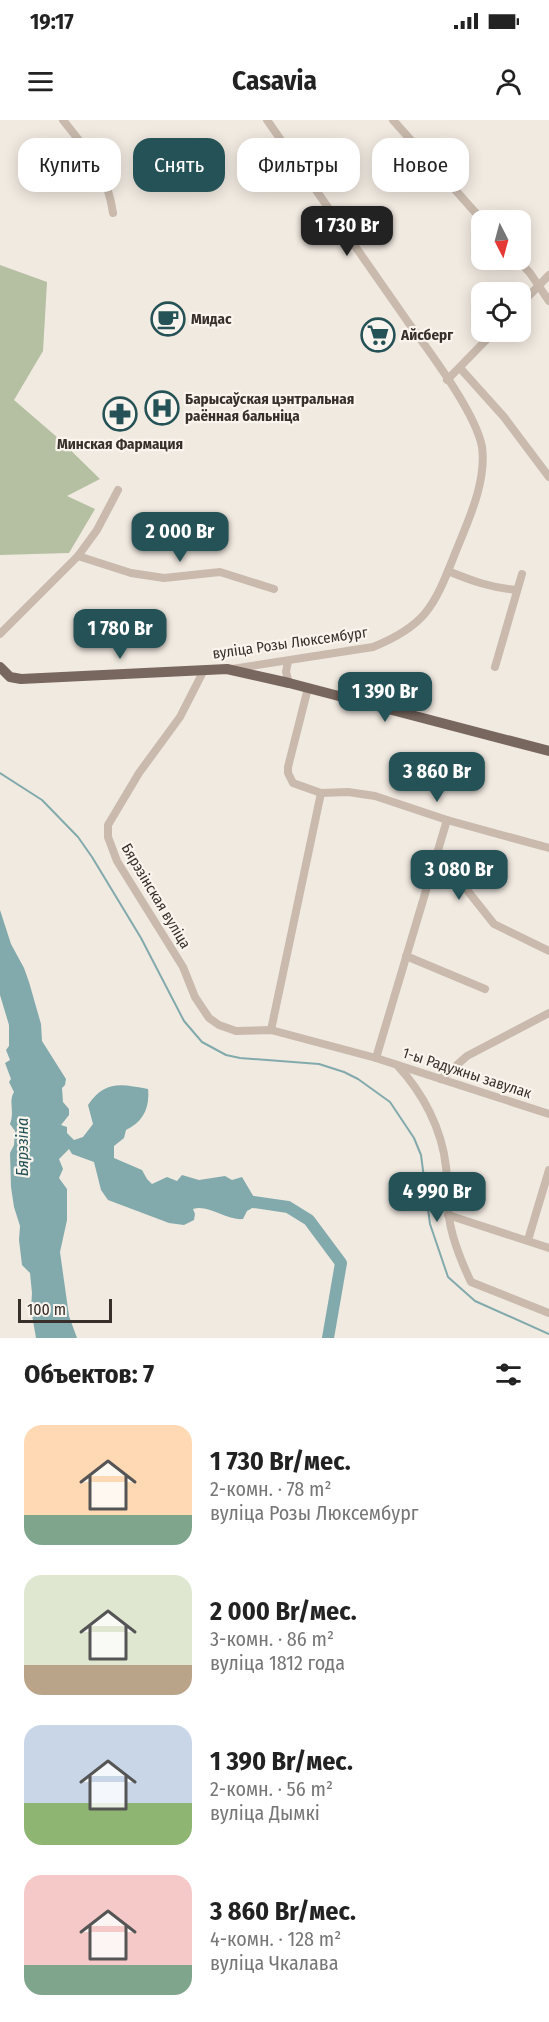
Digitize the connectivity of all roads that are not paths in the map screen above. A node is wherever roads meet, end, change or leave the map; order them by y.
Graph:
1 (63, 120) edge
2 (267, 120) edge
3 (393, 120) edge
4 (474, 210) edge
5 (113, 213) dead end
6 (526, 270) edge
7 (549, 275) edge
8 (538, 286) junction
9 (531, 293) edge
10 (549, 301) edge
11 (485, 342) edge
12 (460, 369) junction
13 (447, 380) junction
14 (549, 477) edge
15 (118, 490) dead end
16 (78, 556) junction
17 (448, 571) junction
18 (522, 574) dead end
19 (274, 589) dead end
20 (517, 590) junction
21 (0, 634) edge
22 (288, 661) junction
23 (0, 667) edge
24 (495, 667) dead end
25 (227, 669) junction
26 (204, 670) junction
27 (289, 683) junction
28 (308, 688) junction
29 (549, 751) edge
30 (321, 793) junction
31 (447, 820) junction
32 (549, 848) edge
33 (432, 868) junction
34 (549, 951) edge
35 (406, 956) junction
36 (485, 989) dead end
37 (549, 1013) edge
38 (271, 1030) junction
39 (376, 1058) junction
40 (397, 1065) junction
41 (441, 1079) junction
42 (549, 1114) edge
43 (549, 1170) edge
44 (448, 1215) junction
45 (528, 1240) junction
46 (549, 1248) edge
47 (549, 1314) edge

1 - 5 street
2 - 13 street, вуліца Розы Люксембург
3 - 4 street
6 - 8 street
7 - 8 street
8 - 9 street
8 - 10 street
11 - 12 street
12 - 13 street
12 - 14 street
13 - 17 street, вуліца Розы Люксембург
15 - 16 street
16 - 19 street
16 - 21 street
17 - 20 street
17 - 22 street, вуліца Розы Люксембург
18 - 20 street
20 - 24 street
22 - 25 street, вуліца Розы Люксембург
22 - 27 street
23 - 26 main road, вуліца Розы Люксембург
25 - 26 main road, вуліца Розы Люксембург
25 - 27 main road
26 - 38 street, Бярэзінская вуліца
27 - 28 main road
28 - 29 main road
28 - 30 street
30 - 31 street
30 - 38 street
31 - 32 street
31 - 33 street
33 - 34 street
33 - 35 street
35 - 36 street
35 - 39 street
37 - 41 street
38 - 39 street, Бярэзінская вуліца
39 - 40 street, 1-ы Радужны завулак
40 - 41 street, 1-ы Радужны завулак
40 - 44 street
41 - 42 street, 1-ы Радужны завулак
43 - 45 street
44 - 45 street
44 - 47 street
45 - 46 street

